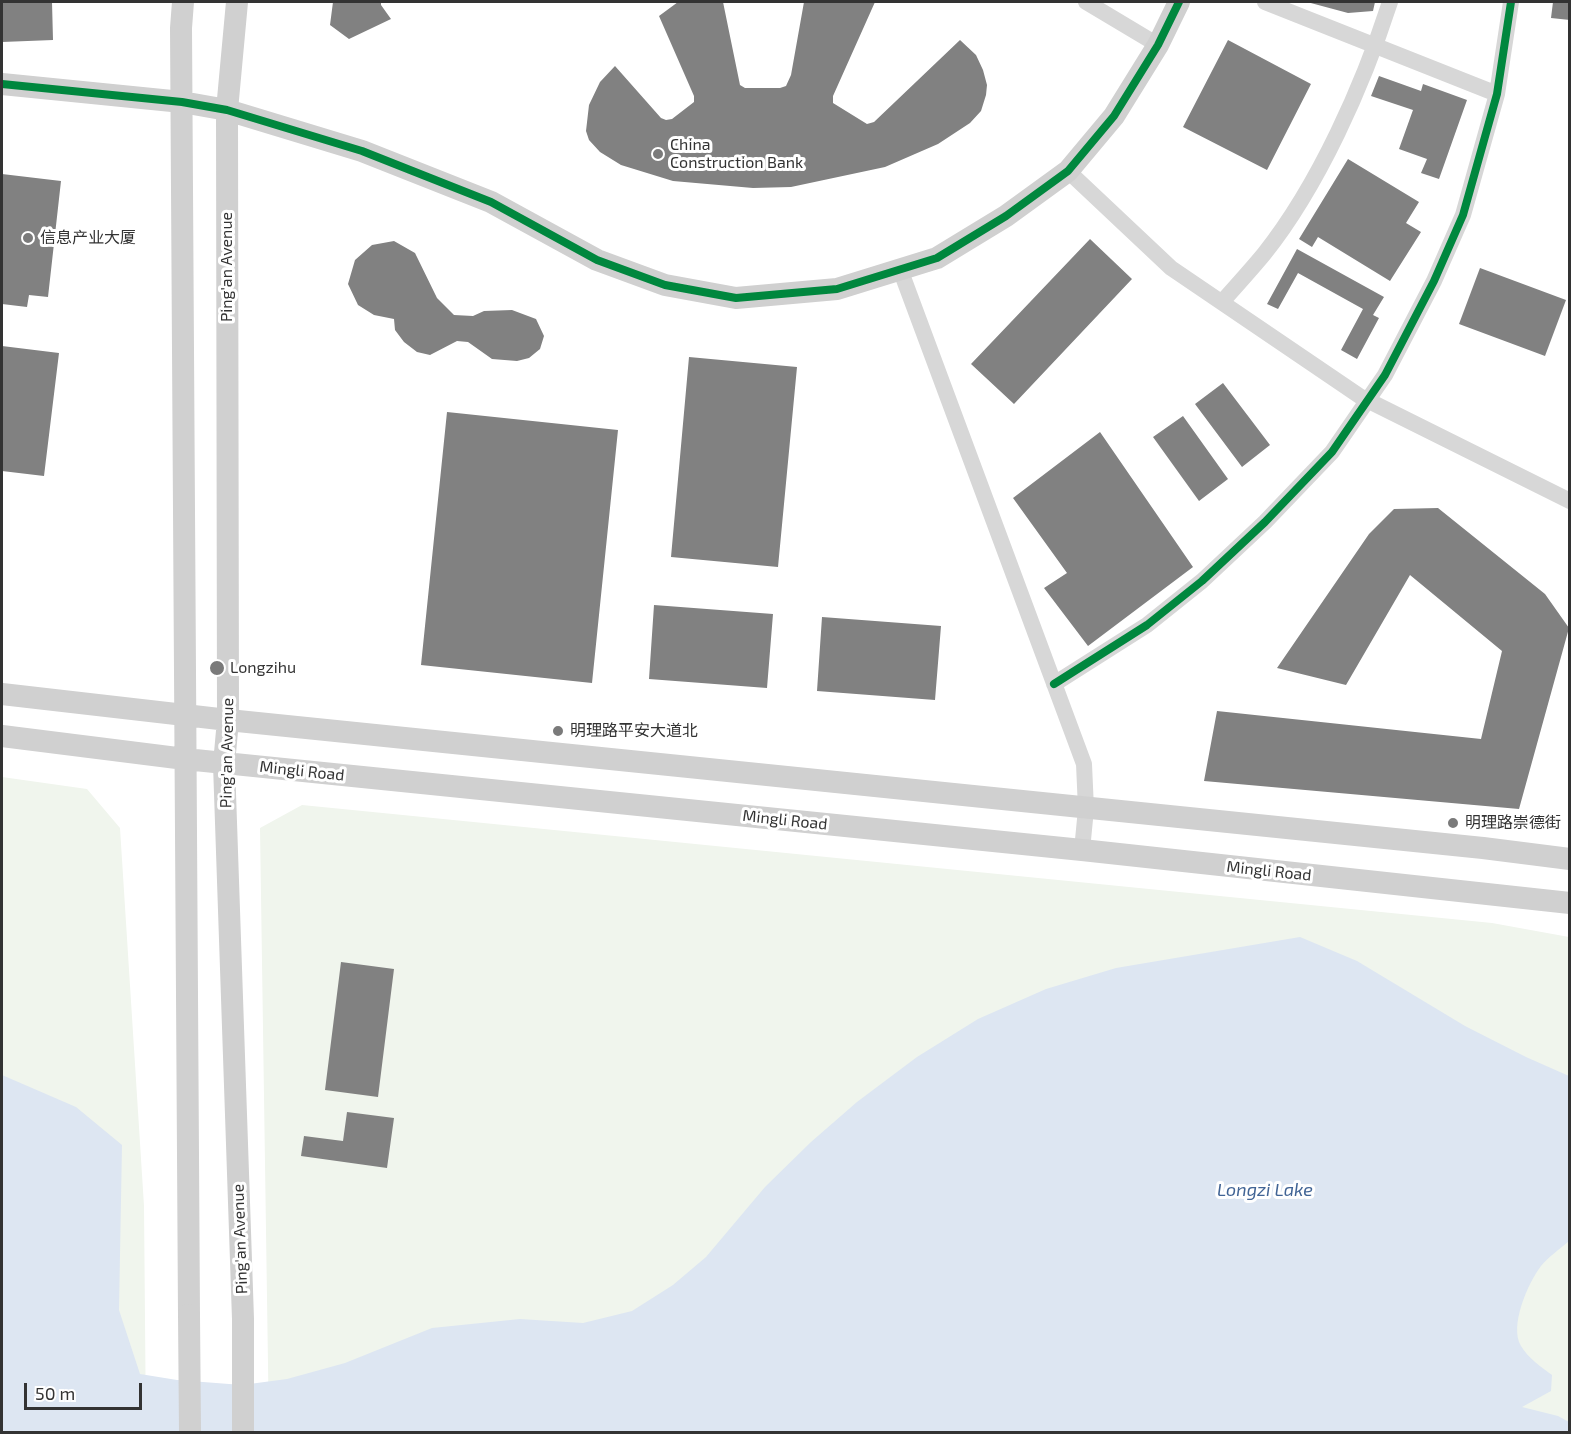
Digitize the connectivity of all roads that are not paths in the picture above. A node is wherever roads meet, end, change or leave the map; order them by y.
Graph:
1 (183, 2) edge
2 (237, 2) edge
3 (1086, 2) edge
4 (1179, 2) edge
5 (1265, 2) edge
6 (1390, 2) edge
7 (1511, 2) edge
8 (1158, 45) junction
9 (1376, 45) junction
10 (2, 84) edge
11 (1497, 94) junction
12 (182, 102) junction
13 (227, 110) junction
14 (1068, 171) junction
15 (900, 269) junction
16 (1222, 302) junction
17 (1368, 400) junction
18 (1569, 501) edge
19 (1054, 684) junction
20 (2, 694) edge
21 (185, 714) junction
22 (228, 720) junction
23 (2, 736) edge
24 (185, 759) junction
25 (224, 764) junction
26 (1086, 809) junction
27 (1082, 850) junction
28 (1569, 860) edge
29 (1569, 903) edge
30 (190, 1432) edge
31 (243, 1432) edge

1 - 12 main road
2 - 13 main road, Ping'an Avenue
3 - 8 street
4 - 8 main road
5 - 9 street
6 - 9 street
7 - 11 street
8 - 14 main road
9 - 11 street
9 - 16 street
10 - 12 main road
11 - 17 street
12 - 13 main road
12 - 21 main road
13 - 15 main road
13 - 22 main road, Ping'an Avenue
14 - 15 main road
14 - 16 street
15 - 19 street
16 - 17 street
17 - 18 street
17 - 19 street
19 - 26 street
20 - 21 main road
21 - 22 main road
21 - 24 main road
22 - 25 main road, Ping'an Avenue
22 - 26 main road
23 - 24 main road, Mingli Road
24 - 25 main road, Mingli Road
24 - 30 main road, bridge
25 - 27 main road, Mingli Road
25 - 31 main road, Ping'an Avenue
26 - 27 street
26 - 28 main road
27 - 29 main road, Mingli Road

